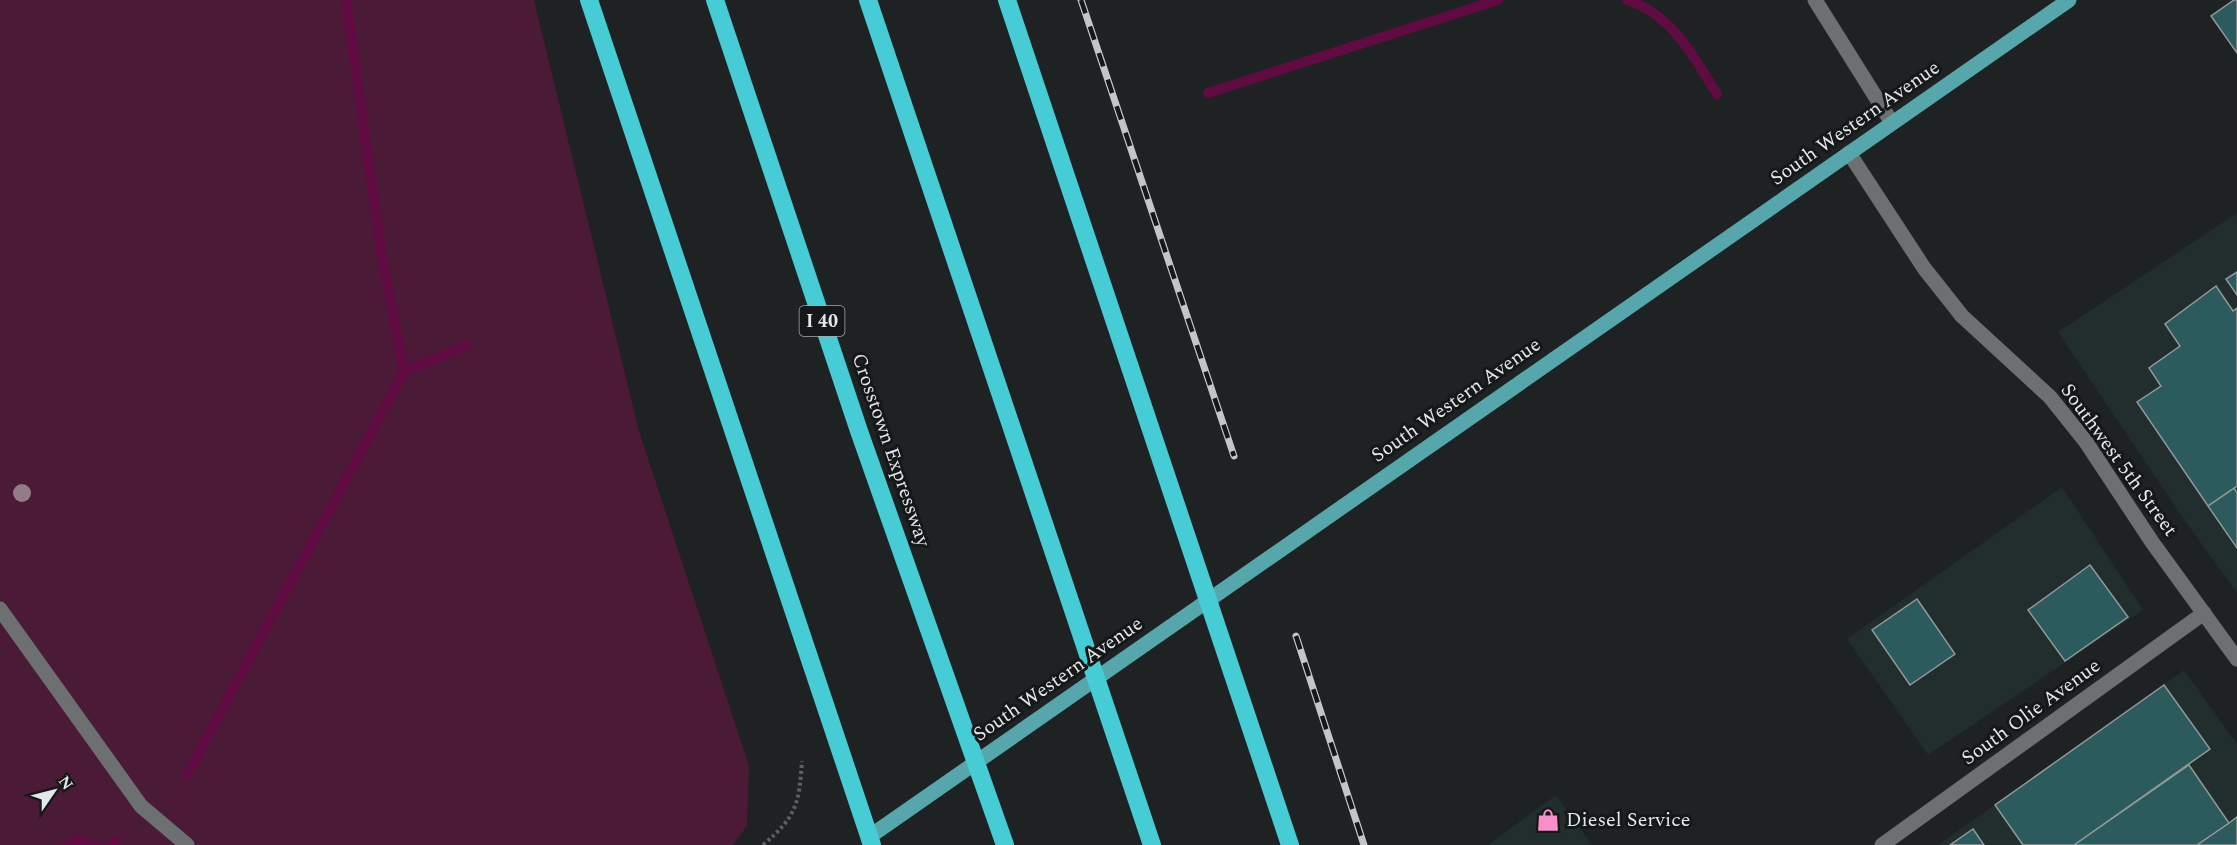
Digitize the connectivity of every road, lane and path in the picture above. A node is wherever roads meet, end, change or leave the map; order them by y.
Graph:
1 (589, 0) edge
2 (715, 0) edge
3 (868, 0) edge
4 (1007, 0) edge
5 (1815, 0) edge
6 (2069, 0) edge
7 (1892, 123) junction
8 (1849, 153) junction
9 (1208, 600) junction
10 (0, 609) edge
11 (2204, 613) junction
12 (2237, 659) edge
13 (802, 761) dead end
14 (871, 841) edge
15 (187, 845) edge
16 (763, 845) edge
17 (1005, 845) edge
18 (1152, 845) edge
19 (1290, 845) edge
20 (1882, 845) edge

1 - 14 highway
2 - 17 highway, Crosstown Expressway / I 40
3 - 18 highway
4 - 9 highway
5 - 7 street
6 - 7 main road, South Western Avenue
7 - 8 main road, South Western Avenue
8 - 9 main road, South Western Avenue
8 - 11 street, Southwest 5th Street
9 - 14 main road, South Western Avenue
9 - 19 highway
10 - 15 street
11 - 12 street, Southwest 5th Street
11 - 20 street, South Olie Avenue
13 - 16 path

